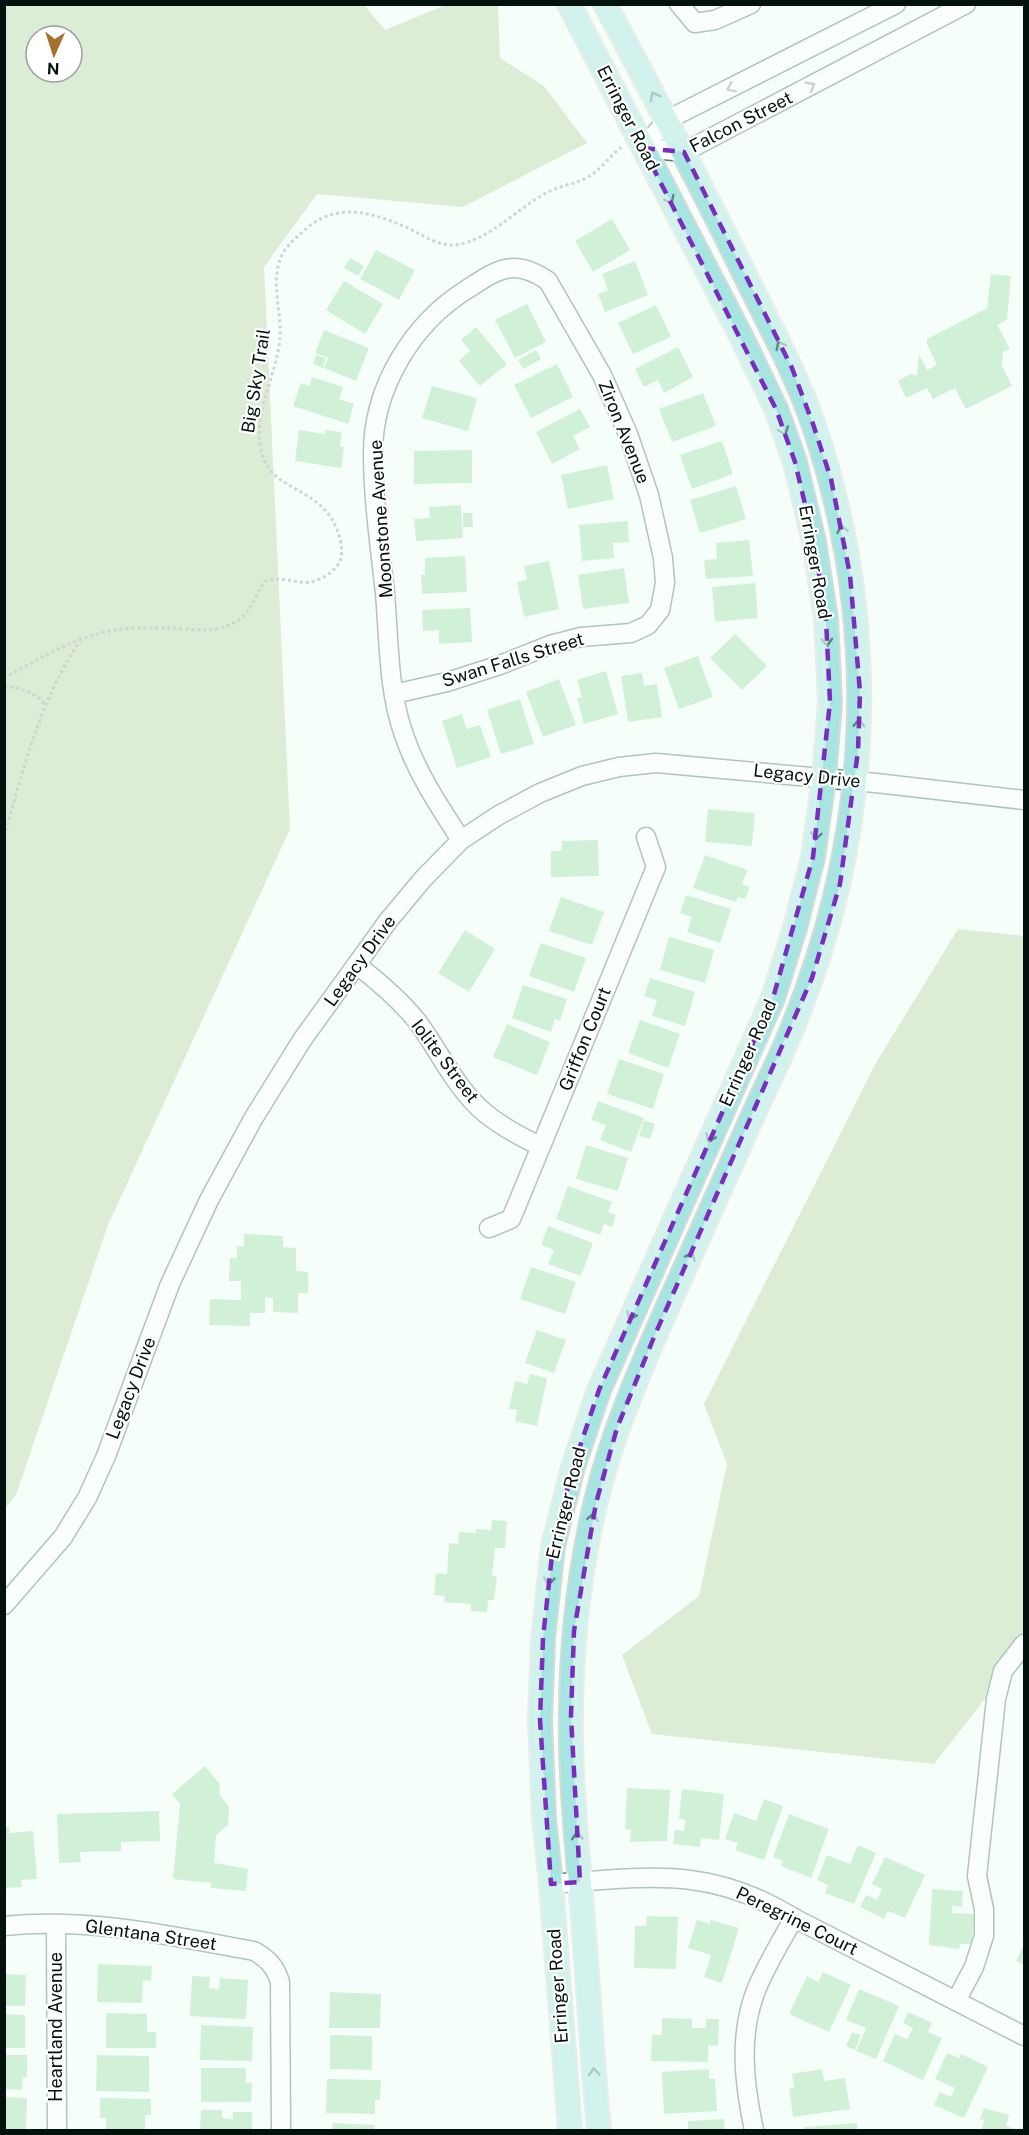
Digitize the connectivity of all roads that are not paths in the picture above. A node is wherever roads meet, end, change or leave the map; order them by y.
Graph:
1 (569, 4) edge
2 (605, 4) edge
3 (679, 4) edge
4 (751, 4) edge
5 (896, 4) edge
6 (966, 4) edge
7 (667, 120) junction
8 (644, 148) junction
9 (684, 152) junction
10 (535, 272) joint
11 (660, 610) joint
12 (394, 694) junction
13 (824, 778) junction
14 (855, 781) junction
15 (1024, 800) edge
16 (646, 837) dead end
17 (461, 840) junction
18 (357, 965) junction
19 (540, 1146) junction
20 (489, 1228) dead end
21 (4, 1605) edge
22 (1024, 1644) edge
23 (580, 1882) junction
24 (552, 1884) junction
25 (794, 1918) junction
26 (56, 1924) junction
27 (4, 1926) edge
28 (956, 2001) junction
29 (1024, 2036) edge
30 (57, 2130) edge
31 (281, 2130) edge
32 (570, 2130) edge
33 (599, 2130) edge
34 (754, 2130) edge

1 - 8 main road, Erringer Road
7 -> 2 main road, Erringer Road
3 - 4 street
5 -> 7 street, Falcon Street
9 -> 6 street, Falcon Street
7 - 8 street, Falcon Street
7 - 9 main road, Erringer Road
8 - 9 street, Falcon Street
8 -> 13 main road, Erringer Road
14 -> 9 main road, Erringer Road
10 - 11 street, Ziron Avenue
10 - 12 street, Moonstone Avenue
11 - 12 street, Swan Falls Street
12 - 17 street, Moonstone Avenue
13 - 14 street, Legacy Drive
13 - 17 street, Legacy Drive
13 -> 24 main road, Erringer Road
14 - 15 street, Legacy Drive
23 -> 14 main road, Erringer Road
16 - 19 street, Griffon Court
17 - 18 street, Legacy Drive
18 - 19 street, Iolite Street
18 - 21 street, Legacy Drive
19 - 20 street, Griffon Court
22 - 28 street
23 - 24 street, Peregrine Court
23 - 25 street, Peregrine Court
33 -> 23 main road, Erringer Road
24 - 32 main road, Erringer Road
25 - 28 street, Peregrine Court
25 - 34 street
26 - 27 street, Glentana Street
26 - 30 street, Heartland Avenue
26 - 31 street, Glentana Street
28 - 29 street, Peregrine Court

